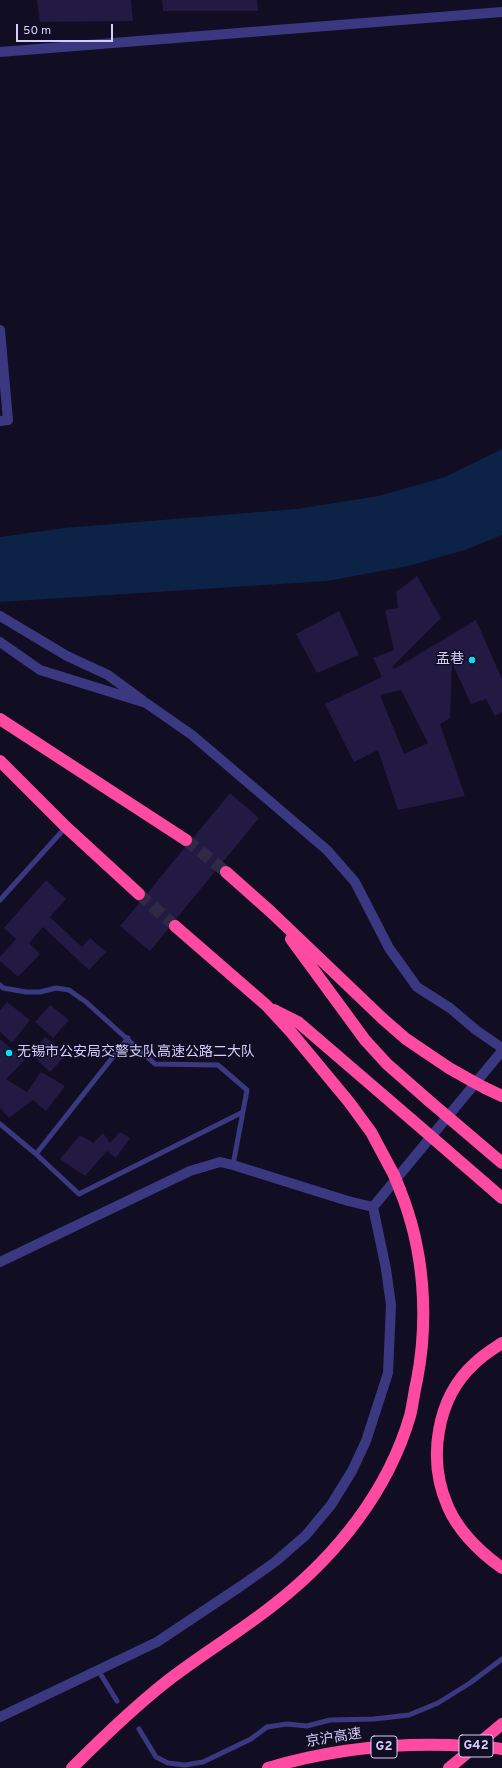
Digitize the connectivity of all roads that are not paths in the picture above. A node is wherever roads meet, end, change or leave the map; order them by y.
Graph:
1 (502, 12) edge
2 (0, 52) edge
3 (0, 330) edge
4 (0, 421) edge
5 (0, 616) edge
6 (0, 642) edge
7 (146, 703) junction
8 (1, 722) edge
9 (0, 761) edge
10 (66, 827) junction
11 (186, 840) tunnel mouth
12 (226, 872) tunnel mouth
13 (139, 894) tunnel mouth
14 (0, 900) edge
15 (271, 912) junction
16 (174, 926) tunnel mouth
17 (0, 985) edge
18 (266, 1005) junction
19 (128, 1038) junction
20 (502, 1050) edge
21 (502, 1096) edge
22 (243, 1112) junction
23 (0, 1124) edge
24 (36, 1154) junction
25 (502, 1164) edge
26 (233, 1165) junction
27 (502, 1198) edge
28 (373, 1207) junction
29 (0, 1262) edge
30 (502, 1343) edge
31 (502, 1568) edge
32 (502, 1659) edge
33 (98, 1670) junction
34 (117, 1701) dead end
35 (0, 1716) edge
36 (502, 1724) edge
37 (139, 1729) dead end
38 (502, 1749) edge
39 (72, 1768) edge
40 (268, 1768) edge
41 (449, 1768) edge

1 - 2 street
3 - 4 street
5 - 7 street
6 - 7 street
7 - 20 street
8 - 11 highway
9 - 10 highway
10 - 13 highway
10 - 14 lane
12 - 15 highway
15 - 21 highway, bridge
15 - 25 highway, bridge
16 - 18 highway
17 - 19 lane
18 - 27 highway, bridge
18 - 39 highway, bridge
19 - 22 lane
19 - 24 lane
20 - 28 street
22 - 24 lane
22 - 26 lane
23 - 24 lane
26 - 28 street
26 - 29 street
28 - 33 street
30 - 31 highway
32 - 37 lane
33 - 34 lane
33 - 35 street
36 - 41 highway, G42
38 - 40 highway, 京沪高速 / G2, bridge

